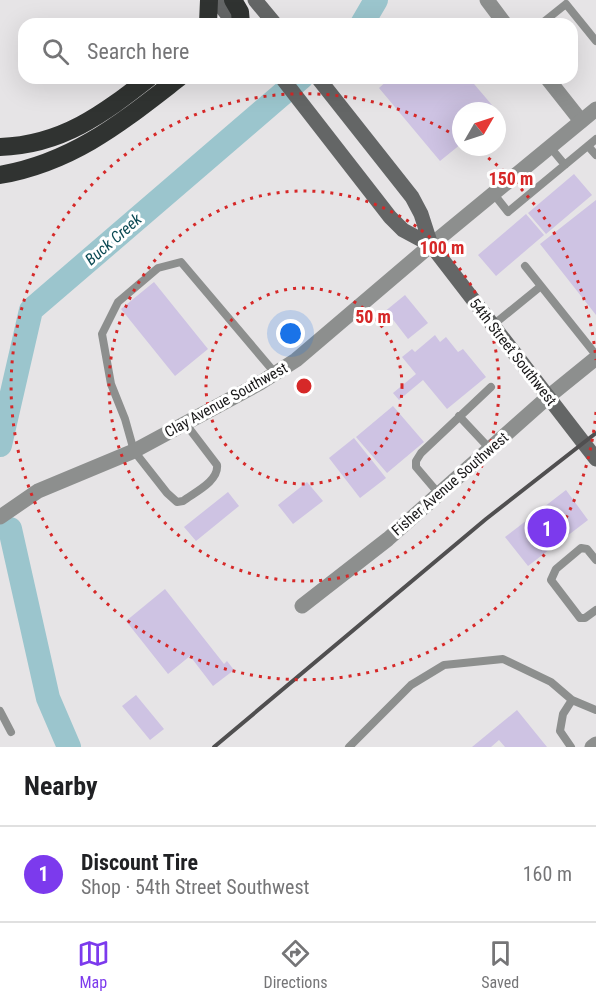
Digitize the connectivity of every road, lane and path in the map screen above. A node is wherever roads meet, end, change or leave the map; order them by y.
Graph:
1 (209, 0) edge
2 (216, 0) edge
3 (233, 0) edge
4 (255, 0) edge
5 (487, 0) edge
6 (208, 18) edge
7 (230, 18) edge
8 (240, 18) edge
9 (269, 18) edge
10 (500, 18) edge
11 (548, 18) edge
12 (577, 18) edge
13 (578, 19) edge
14 (596, 41) edge
15 (141, 84) edge
16 (171, 84) edge
17 (287, 84) edge
18 (323, 84) edge
19 (552, 84) edge
20 (596, 110) edge
21 (581, 121) junction
22 (596, 140) edge
23 (588, 146) junction
24 (0, 147) edge
25 (550, 147) junction
26 (596, 155) edge
27 (565, 165) junction
28 (0, 175) edge
29 (494, 193) junction
30 (431, 245) junction
31 (525, 266) dead end
32 (541, 286) junction
33 (492, 325) junction
34 (596, 357) edge
35 (275, 373) junction
36 (491, 387) dead end
37 (548, 397) junction
38 (459, 416) junction
39 (185, 423) junction
40 (489, 449) junction
41 (134, 451) junction
42 (596, 459) edge
43 (439, 494) junction
44 (0, 517) edge
45 (596, 560) edge
46 (302, 606) dead end
47 (596, 610) edge
48 (572, 700) junction
49 (596, 710) edge
50 (0, 711) edge
51 (11, 732) dead end
52 (356, 738) junction
53 (596, 744) edge
54 (349, 747) edge
55 (362, 747) edge
56 (571, 747) edge
57 (592, 747) edge

1 - 6 highway
2 - 7 main road
3 - 8 highway
4 - 9 main road
5 - 10 street
11 - 12 lane
13 - 14 lane
15 - 24 highway
16 - 28 highway
17 - 30 main road, 54th Street Southwest
18 - 30 main road, 54th Street Southwest
19 - 21 street
20 - 21 street, Clay Avenue Southwest
21 - 25 street, Clay Avenue Southwest
22 - 23 lane
23 - 26 lane
23 - 27 lane
25 - 27 lane
25 - 29 street, Clay Avenue Southwest
27 - 29 lane
29 - 30 street, Clay Avenue Southwest
30 - 33 main road, 54th Street Southwest
30 - 35 street, Clay Avenue Southwest
31 - 32 lane
32 - 33 lane
32 - 34 lane
33 - 37 main road, 54th Street Southwest
34 - 37 street, Fisher Avenue Southwest
35 - 39 street, Clay Avenue Southwest
35 - 41 lane
36 - 38 lane
37 - 40 street, Fisher Avenue Southwest
37 - 42 main road, 54th Street Southwest
38 - 40 lane
38 - 43 lane
39 - 41 street, Clay Avenue Southwest
39 - 41 lane
40 - 43 street, Fisher Avenue Southwest
41 - 44 street, Clay Avenue Southwest
43 - 46 street, Fisher Avenue Southwest
45 - 47 lane
48 - 49 lane
48 - 52 lane
48 - 56 lane
50 - 51 lane
52 - 54 lane
52 - 55 lane
53 - 57 street

